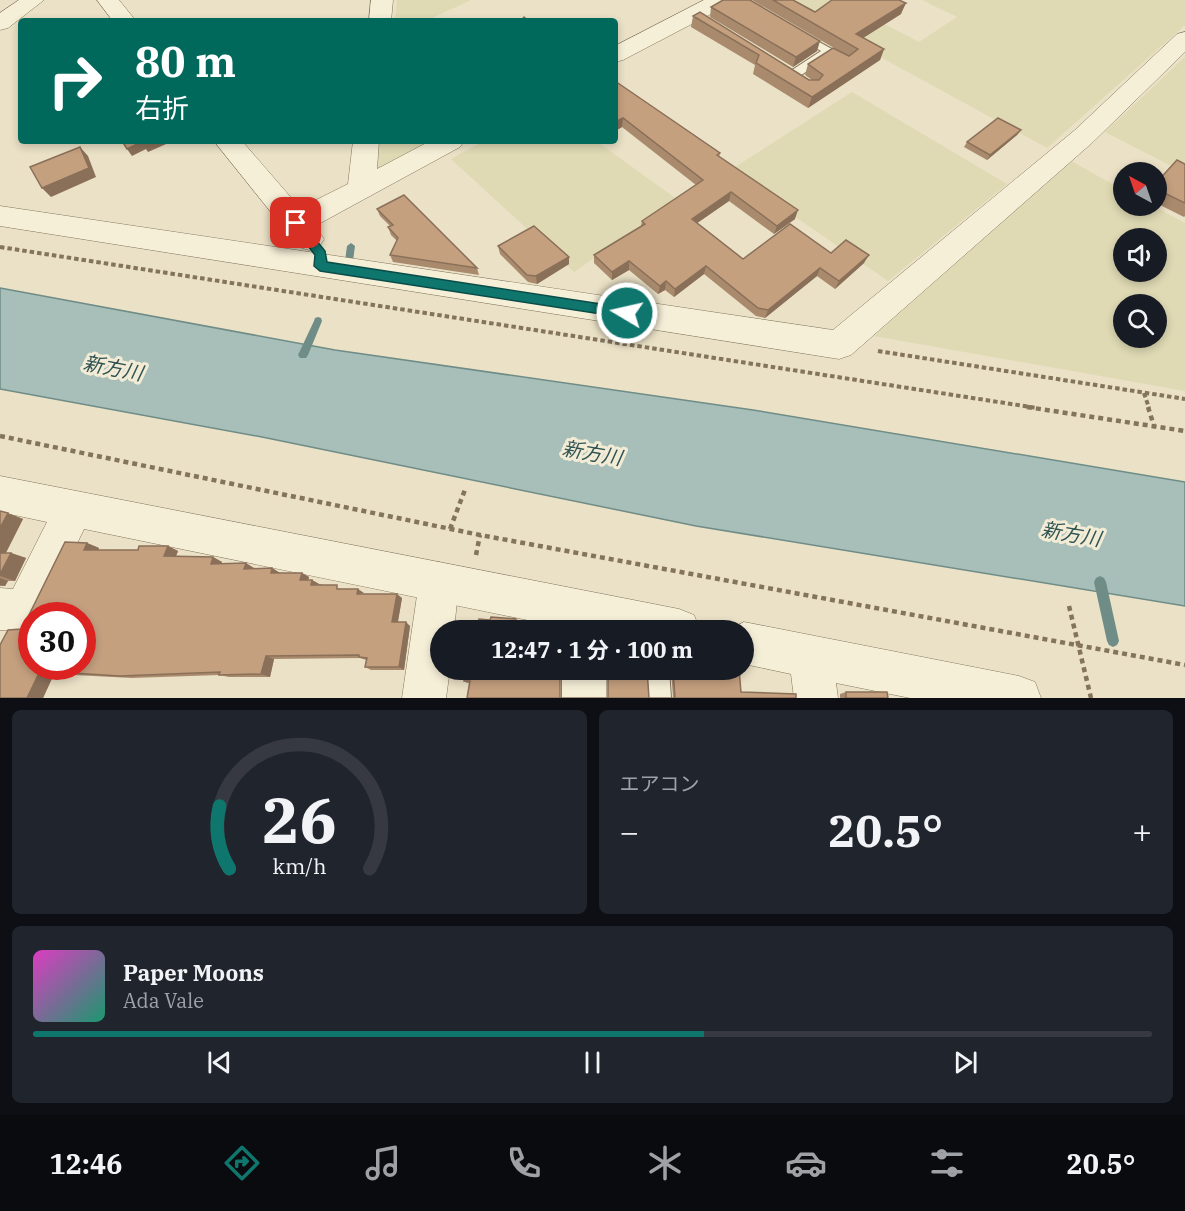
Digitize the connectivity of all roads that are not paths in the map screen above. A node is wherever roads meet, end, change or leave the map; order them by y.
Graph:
1 (33, 0) edge
2 (108, 0) edge
3 (382, 0) edge
4 (720, 0) edge
5 (123, 18) edge
6 (380, 18) edge
7 (0, 23) edge
8 (789, 28) edge
9 (1185, 39) edge
10 (829, 51) junction
11 (618, 54) edge
12 (846, 61) edge
13 (792, 75) edge
14 (230, 144) edge
15 (366, 144) edge
16 (445, 144) edge
17 (361, 188) junction
18 (0, 216) edge
19 (296, 223) junction
20 (320, 266) junction
21 (0, 494) edge
22 (74, 509) junction
23 (439, 582) junction
24 (0, 609) edge
25 (585, 620) edge
26 (754, 645) edge
27 (810, 656) junction
28 (584, 680) edge
29 (659, 680) edge
30 (961, 692) edge
31 (424, 698) edge
32 (584, 698) edge
33 (660, 698) edge
34 (816, 698) edge
35 (1019, 698) edge

1 - 7 street
2 - 5 street
3 - 6 street
4 - 11 street
8 - 10 lane
9 - 20 street
10 - 12 lane
10 - 13 lane
14 - 19 street
15 - 17 street
16 - 17 street
17 - 19 street
18 - 20 street
19 - 20 street
21 - 22 street
22 - 23 street
22 - 24 street
23 - 25 street
23 - 31 street
26 - 27 street
27 - 30 street
27 - 34 street
28 - 32 street
29 - 33 lane
30 - 35 street

